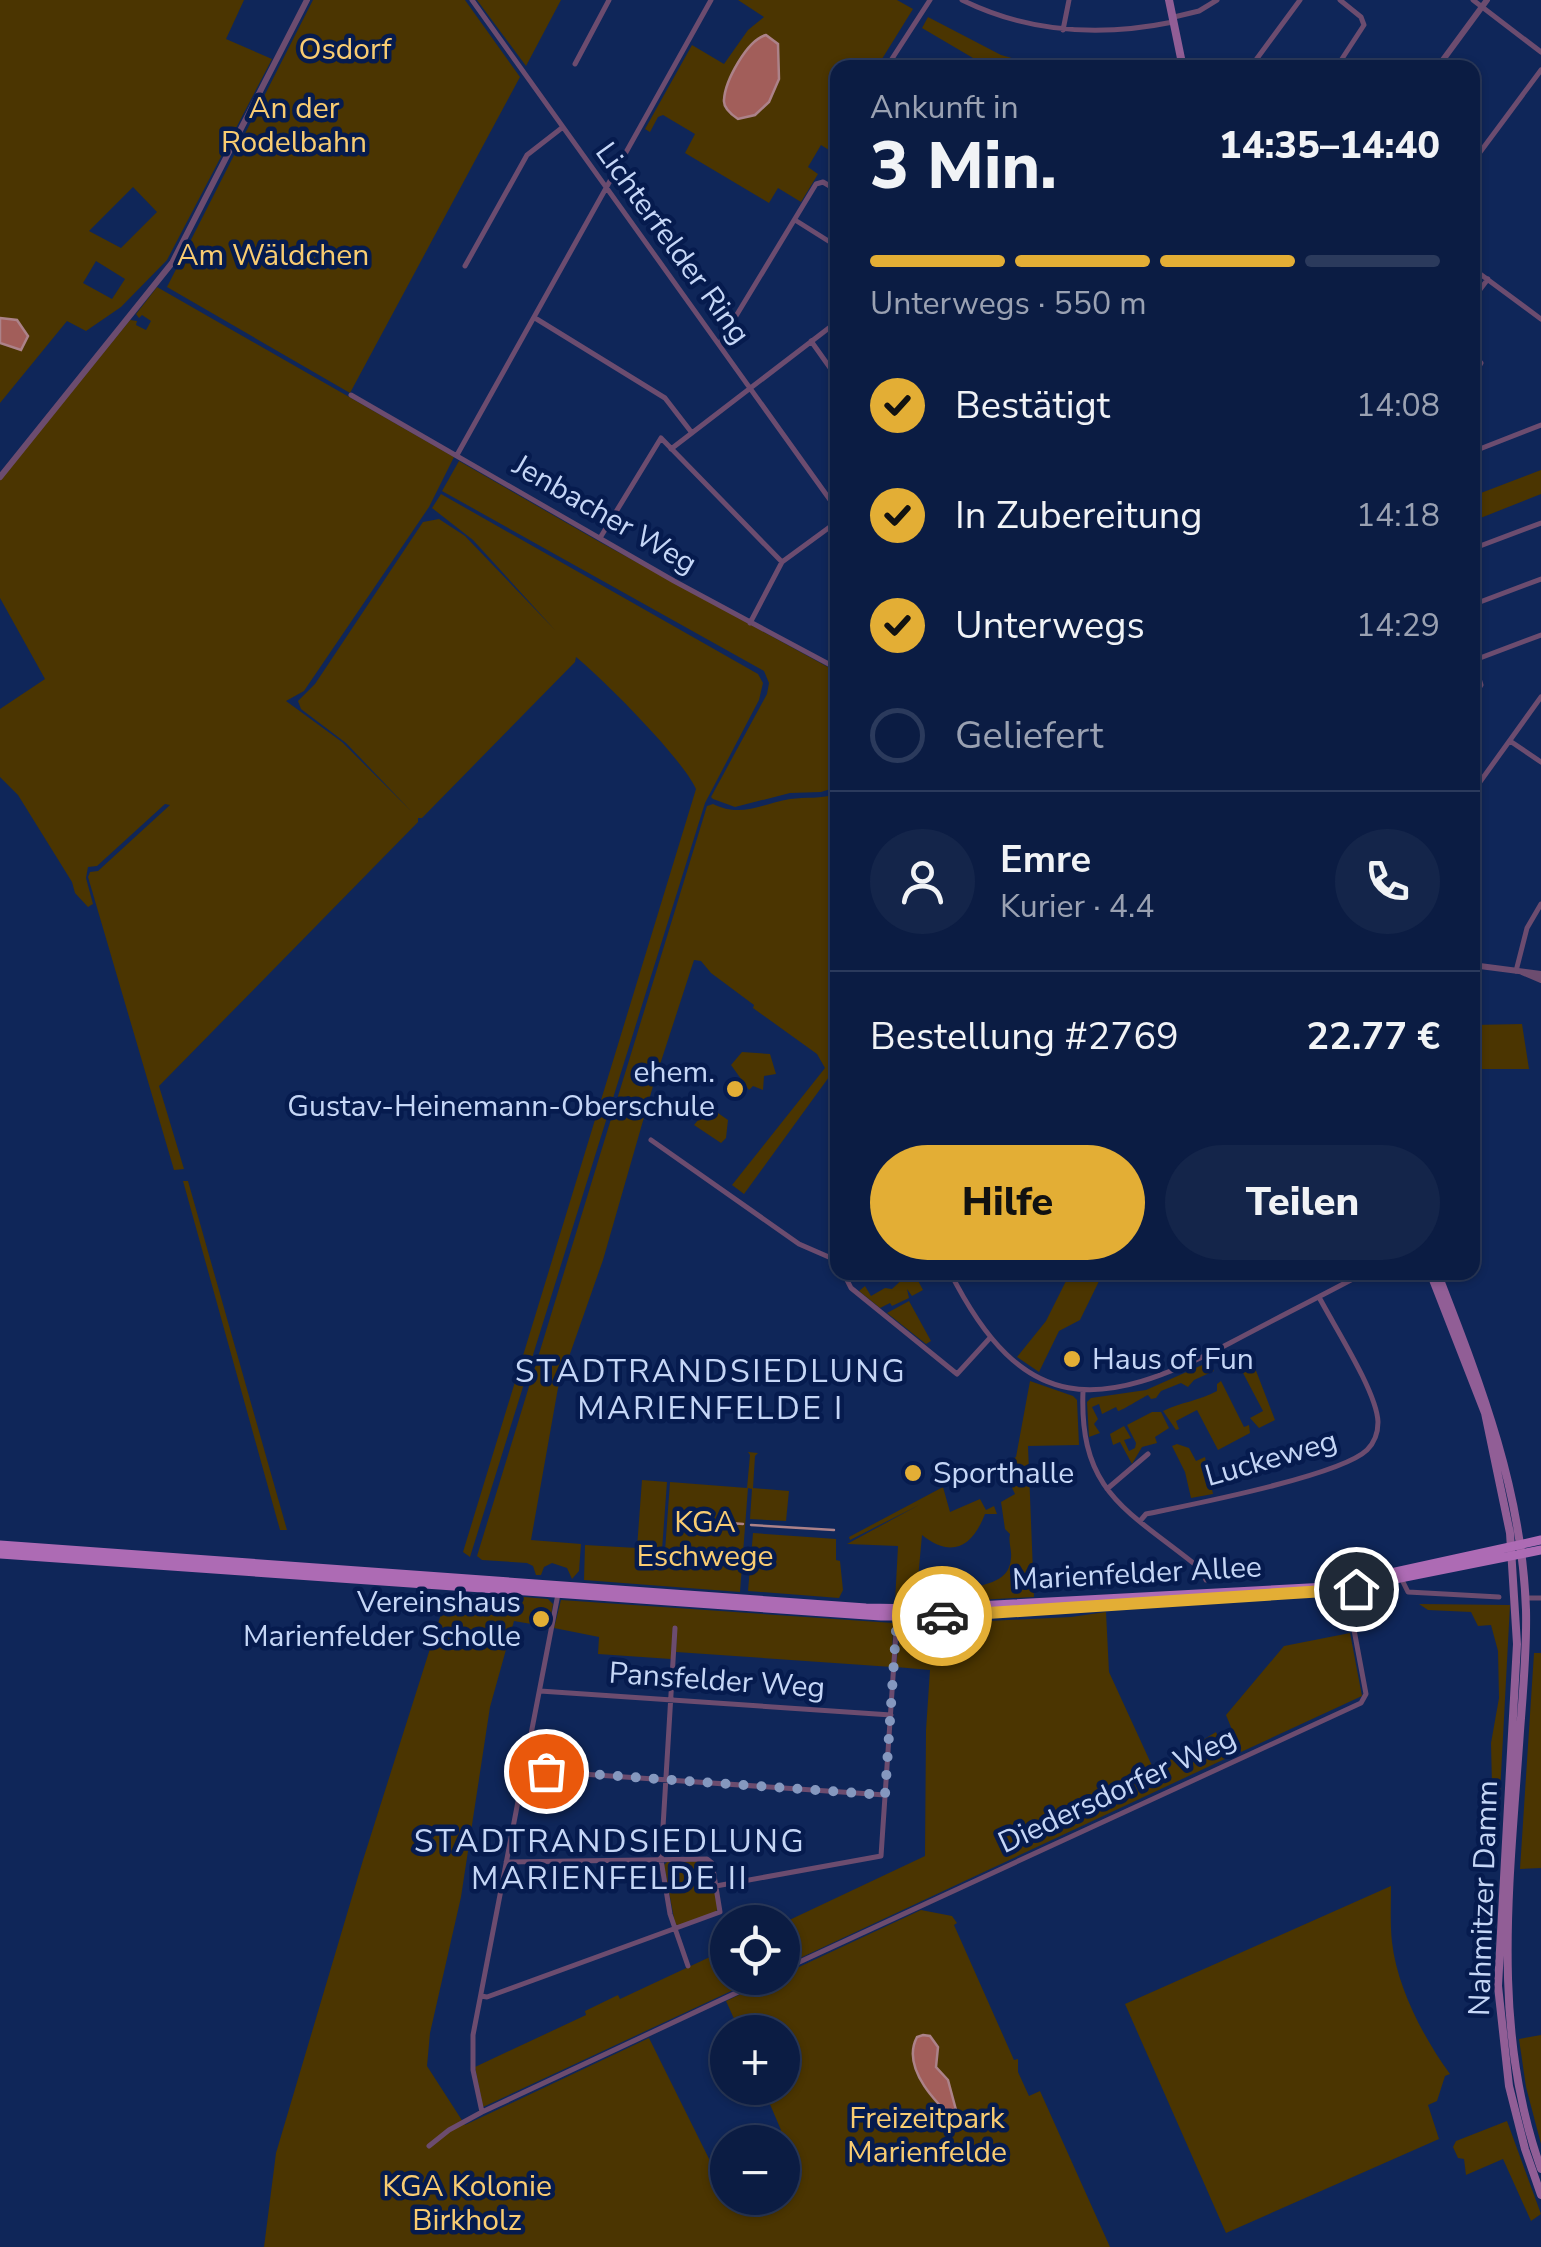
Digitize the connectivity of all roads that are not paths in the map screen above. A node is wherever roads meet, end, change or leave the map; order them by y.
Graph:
1 (308, 0) edge
2 (472, 0) edge
3 (608, 0) edge
4 (710, 0) edge
5 (930, 0) edge
6 (962, 0) edge
7 (1068, 0) edge
8 (1168, 0) edge
9 (1217, 0) edge
10 (1300, 0) edge
11 (1340, 0) edge
12 (1473, 0) edge
13 (1484, 3) edge
14 (1173, 20) junction
15 (1062, 30) junction
16 (1541, 52) edge
17 (891, 60) edge
18 (1181, 60) edge
19 (1256, 60) edge
20 (1342, 60) edge
21 (1444, 60) edge
22 (575, 64) dead end
23 (1541, 70) edge
24 (563, 127) junction
25 (1480, 152) edge
26 (830, 186) edge
27 (606, 187) junction
28 (795, 220) junction
29 (830, 242) edge
30 (465, 266) dead end
31 (1480, 274) edge
32 (1488, 280) junction
33 (1480, 290) edge
34 (534, 317) junction
35 (1541, 319) edge
36 (830, 327) edge
37 (812, 341) junction
38 (718, 344) junction
39 (830, 367) edge
40 (750, 388) junction
41 (351, 396) dead end
42 (1541, 426) edge
43 (692, 433) junction
44 (671, 449) junction
45 (1480, 449) edge
46 (457, 455) junction
47 (0, 478) edge
48 (830, 501) edge
49 (1541, 523) edge
50 (830, 527) edge
51 (600, 538) junction
52 (1480, 546) edge
53 (782, 562) junction
54 (1541, 579) edge
55 (1480, 602) edge
56 (750, 623) junction
57 (1541, 635) edge
58 (1480, 658) edge
59 (830, 665) edge
60 (1541, 697) edge
61 (1510, 742) junction
62 (1541, 762) edge
63 (1480, 782) edge
64 (1541, 904) edge
65 (1480, 966) edge
66 (1519, 971) junction
67 (1541, 977) edge
68 (651, 1140) dead end
69 (830, 1258) edge
70 (846, 1280) edge
71 (955, 1280) edge
72 (1351, 1280) edge
73 (1437, 1280) edge
74 (1319, 1297) junction
75 (990, 1338) junction
76 (1083, 1391) junction
77 (1148, 1454) dead end
78 (1106, 1488) junction
79 (1140, 1521) junction
80 (1541, 1540) edge
81 (0, 1545) edge
82 (1516, 1550) junction
83 (1541, 1550) edge
84 (0, 1554) edge
85 (1402, 1576) junction
86 (1206, 1580) dead end
87 (515, 1586) junction
88 (1346, 1588) junction
89 (559, 1592) junction
90 (1499, 1597) dead end
91 (1521, 1598) junction
92 (1541, 1598) edge
93 (897, 1616) junction
94 (675, 1628) dead end
95 (540, 1691) junction
96 (670, 1700) junction
97 (891, 1714) junction
98 (524, 1770) junction
99 (664, 1780) junction
100 (885, 1795) junction
101 (661, 1860) junction
102 (506, 1862) junction
103 (716, 1886) junction
104 (674, 1930) junction
105 (800, 1962) edge
106 (688, 1966) dead end
107 (732, 1995) edge
108 (481, 1996) junction
109 (482, 2112) junction
110 (429, 2146) dead end
111 (1541, 2169) edge
112 (1541, 2195) edge

1 - 47 street
2 - 24 street, Lichterfelder Ring
3 - 22 street
4 - 27 street
5 - 17 street
6 - 15 street
7 - 15 street
8 - 14 main road
9 - 14 street
10 - 19 street
11 - 20 street
12 - 13 street
13 - 16 street
13 - 21 street
14 - 15 street
14 - 18 main road
23 - 25 street
24 - 27 street, Lichterfelder Ring
24 - 30 street
26 - 28 street
27 - 34 street
27 - 38 street, Lichterfelder Ring
28 - 29 street
28 - 38 street
31 - 32 street
32 - 33 street
32 - 35 street
34 - 43 street
34 - 46 street
36 - 37 street
37 - 39 street
37 - 40 street
38 - 40 street, Lichterfelder Ring
40 - 43 street
40 - 48 street, Lichterfelder Ring
41 - 46 street, Jenbacher Weg
42 - 45 street
43 - 44 street
44 - 51 street
44 - 53 street
46 - 51 street, Jenbacher Weg
49 - 52 street
50 - 53 street
51 - 56 street, Jenbacher Weg
53 - 56 street
54 - 55 street
56 - 59 street, Jenbacher Weg
57 - 58 street
60 - 61 street
61 - 62 street
61 - 63 street
64 - 66 street
65 - 66 street
66 - 67 street
68 - 69 street
70 - 75 street
71 - 75 street
72 - 74 street
73 - 82 main road
74 - 76 street
74 - 79 street, Luckeweg
75 - 76 street
76 - 78 street
77 - 78 street
78 - 79 street
79 - 86 street
80 - 82 main road
81 - 87 main road
82 - 83 main road
82 - 85 main road
82 - 91 main road
84 - 87 main road
85 - 88 main road, Marienfelder Allee
85 - 90 street, Marienfelder Allee
87 - 88 main road, Marienfelder Allee
87 - 89 main road, Marienfelder Allee
88 - 93 main road, Marienfelder Allee
88 - 105 street, Diedersdorfer Weg
89 - 93 main road, Marienfelder Allee
89 - 95 street
91 - 92 street
91 - 111 main road, Nahmitzer Damm
91 - 112 main road, Nahmitzer Damm
93 - 97 street
94 - 96 street
95 - 96 street, Pansfelder Weg
95 - 98 street
96 - 97 street, Pansfelder Weg
96 - 99 street
97 - 100 street
98 - 99 street
98 - 102 street
99 - 100 street
99 - 101 street
100 - 103 street
101 - 102 street
101 - 103 street
101 - 104 street
102 - 108 street
103 - 104 street
104 - 106 street
104 - 108 street
107 - 109 street
108 - 109 street
109 - 110 street

